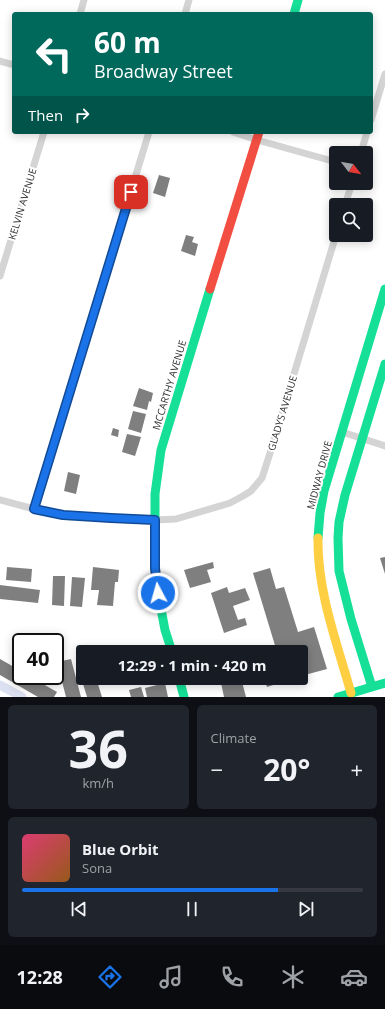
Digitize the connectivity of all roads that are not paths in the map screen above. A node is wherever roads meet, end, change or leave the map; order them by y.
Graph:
1 (84, 0) edge
2 (189, 0) edge
3 (298, 0) edge
4 (81, 12) edge
5 (186, 12) edge
6 (295, 12) edge
7 (0, 61) edge
8 (12, 64) edge
9 (385, 74) edge
10 (373, 113) edge
11 (43, 134) edge
12 (148, 134) edge
13 (246, 134) edge
14 (366, 134) edge
15 (258, 136) edge
16 (363, 146) edge
17 (329, 160) edge
18 (334, 242) edge
19 (0, 276) edge
20 (385, 289) edge
21 (385, 364) edge
22 (342, 432) junction
23 (363, 438) junction
24 (385, 446) edge
25 (0, 500) edge
26 (34, 509) junction
27 (155, 520) junction
28 (170, 645) edge
29 (385, 683) edge
30 (181, 685) edge
31 (372, 687) junction
32 (351, 693) junction
33 (184, 697) edge
34 (338, 697) edge

1 - 4 street
2 - 5 street
3 - 6 main road
7 - 8 street
9 - 10 street
11 - 19 street, KELVIN AVENUE
12 - 26 street
13 - 15 street
14 - 16 street
15 - 17 street
15 - 27 main road, MCCARTHY AVENUE
18 - 27 street, GLADYS AVENUE
20 - 22 main road, MIDWAY DRIVE
21 - 23 main road
22 - 23 street
22 - 32 main road, MIDWAY DRIVE
23 - 24 street
23 - 31 main road
25 - 26 street, GLADYS AVENUE
26 - 27 street, GLADYS AVENUE
27 - 28 main road, MCCARTHY AVENUE
29 - 31 main road
30 - 33 main road
31 - 32 main road
32 - 34 main road

